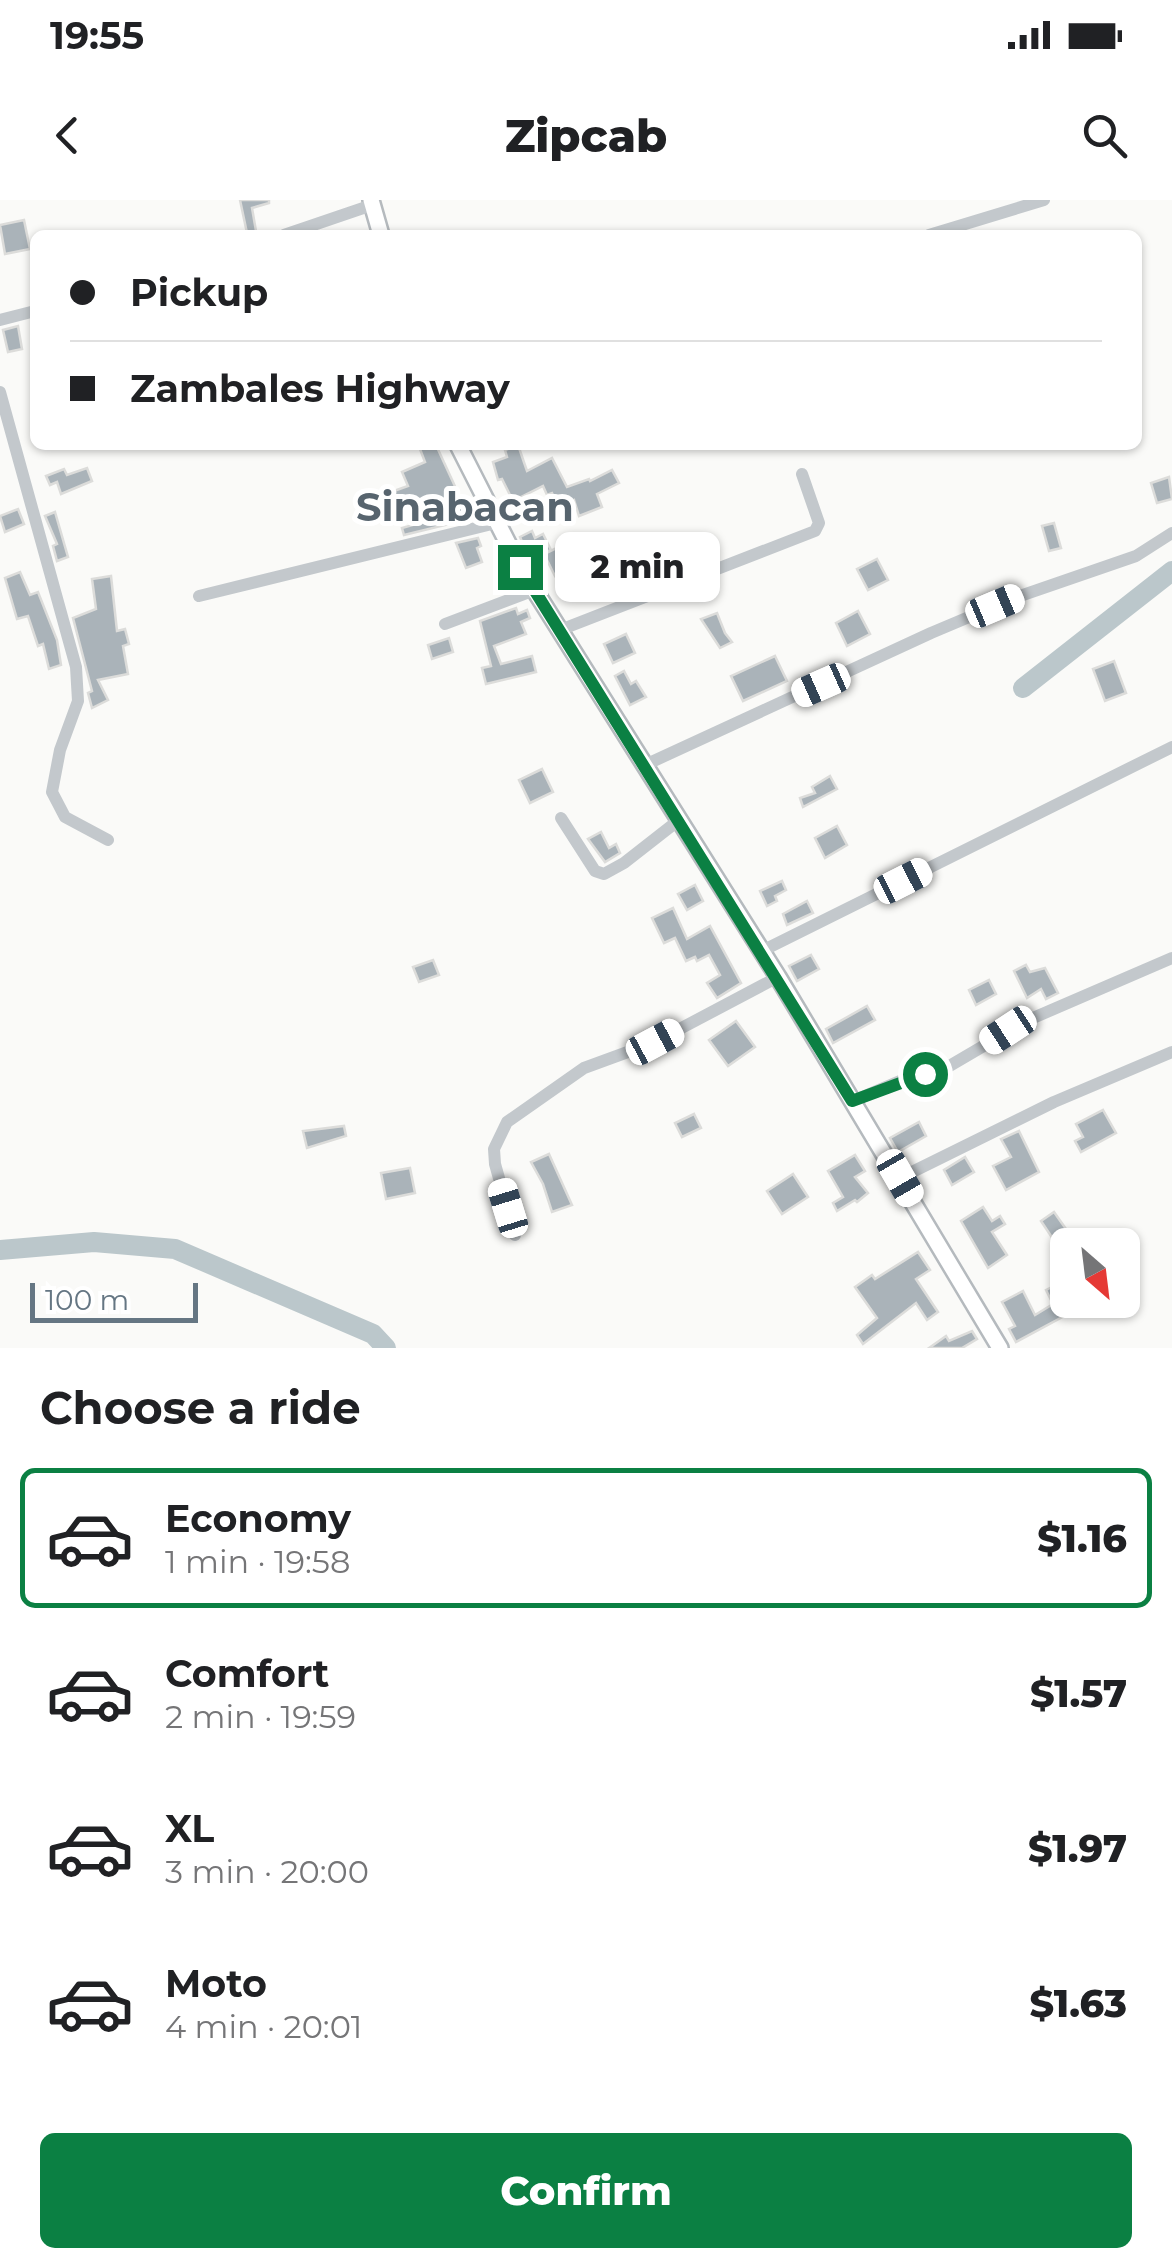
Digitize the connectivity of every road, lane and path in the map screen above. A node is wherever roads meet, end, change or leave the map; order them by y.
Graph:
1 (1044, 200) edge
2 (371, 202) edge
3 (297, 230) edge
4 (379, 230) edge
5 (945, 230) edge
6 (30, 313) edge
7 (0, 320) edge
8 (0, 392) edge
9 (460, 450) edge
10 (802, 474) dead end
11 (496, 522) junction
12 (1172, 534) edge
13 (534, 590) junction
14 (199, 596) dead end
15 (444, 624) dead end
16 (560, 630) junction
17 (1172, 747) edge
18 (645, 765) junction
19 (562, 818) dead end
20 (679, 820) junction
21 (108, 840) dead end
22 (762, 951) junction
23 (1172, 958) edge
24 (778, 977) junction
25 (1172, 1052) edge
26 (852, 1101) junction
27 (900, 1178) junction
28 (516, 1236) dead end
29 (1000, 1348) edge

1 - 5 street
2 - 3 street
2 - 4 main road
6 - 7 street
8 - 21 street
9 - 11 main road
10 - 16 street
11 - 13 main road
11 - 14 street
12 - 18 street
13 - 15 street
13 - 16 main road
16 - 18 main road
17 - 22 street
18 - 20 main road
19 - 20 street
20 - 22 main road
22 - 24 main road
23 - 26 street
24 - 26 main road
24 - 28 street
25 - 27 street
26 - 27 main road
27 - 29 main road

